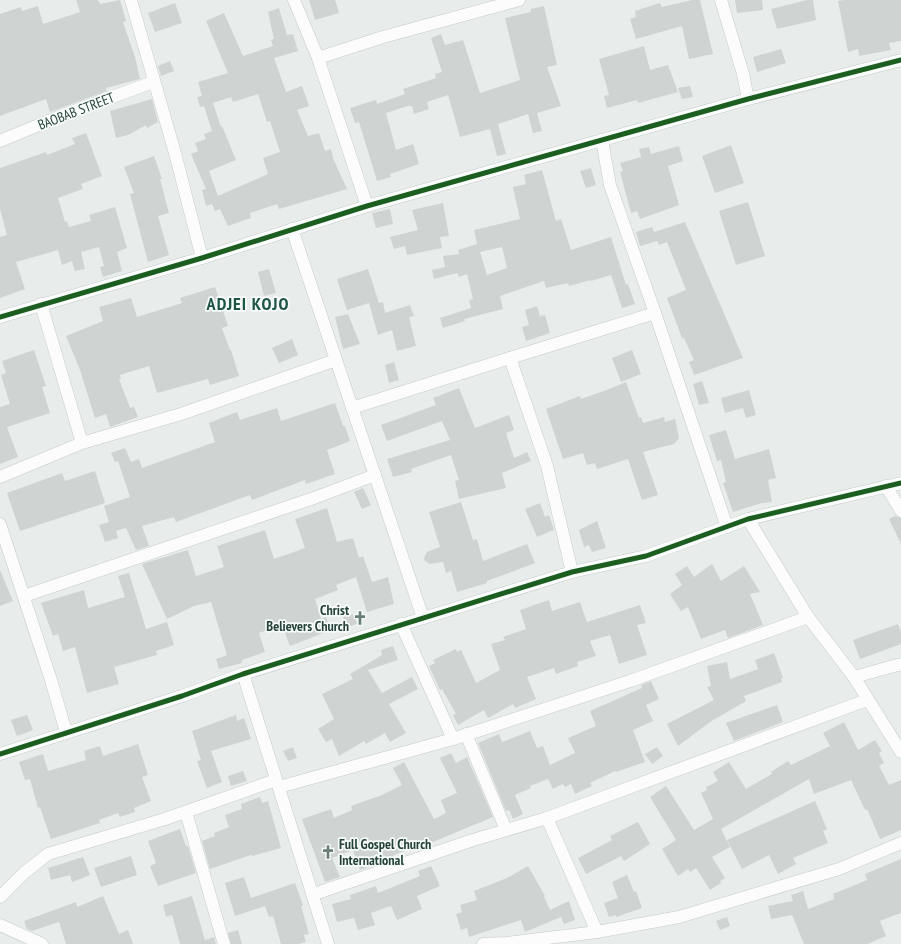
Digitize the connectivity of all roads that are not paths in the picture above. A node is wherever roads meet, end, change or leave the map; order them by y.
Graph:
1 (131, 0) edge
2 (294, 0) edge
3 (519, 0) edge
4 (721, 0) edge
5 (318, 58) junction
6 (901, 60) edge
7 (153, 82) junction
8 (748, 99) junction
9 (602, 140) junction
10 (0, 141) edge
11 (367, 206) junction
12 (292, 229) junction
13 (202, 258) junction
14 (41, 304) junction
15 (655, 313) junction
16 (0, 317) edge
17 (510, 358) junction
18 (336, 360) junction
19 (352, 408) junction
20 (82, 443) junction
21 (375, 475) junction
22 (0, 477) edge
23 (901, 483) edge
24 (886, 486) junction
25 (901, 511) edge
26 (748, 519) junction
27 (0, 524) edge
28 (727, 527) junction
29 (572, 572) junction
30 (24, 596) junction
31 (808, 617) junction
32 (423, 618) junction
33 (401, 624) junction
34 (901, 664) edge
35 (243, 674) junction
36 (854, 677) junction
37 (867, 700) junction
38 (66, 732) junction
39 (466, 734) junction
40 (453, 739) junction
41 (901, 752) edge
42 (0, 754) edge
43 (277, 783) junction
44 (186, 812) junction
45 (547, 818) junction
46 (506, 830) junction
47 (901, 843) edge
48 (314, 894) junction
49 (0, 897) edge
50 (0, 925) edge
51 (598, 932) junction
52 (507, 943) edge
53 (42, 944) edge
54 (224, 944) edge
55 (328, 944) edge
56 (483, 944) edge

1 - 7 street
2 - 5 street
3 - 5 street
4 - 8 street
5 - 11 street
6 - 8 street
7 - 10 street, BAOBAB STREET
7 - 13 street
8 - 9 street
9 - 11 street
9 - 15 street
11 - 12 street
12 - 13 street
12 - 18 street
13 - 14 street
14 - 16 street
14 - 20 street
15 - 17 street
15 - 28 street
17 - 19 street
17 - 29 street
18 - 19 street
18 - 20 street
19 - 21 street
20 - 22 street
21 - 30 street
21 - 32 street
23 - 24 street
24 - 25 street
24 - 26 street
26 - 28 street
26 - 31 street
27 - 30 street
28 - 29 street
29 - 32 street
30 - 38 street
31 - 36 street
31 - 39 street
32 - 33 street
33 - 35 street
33 - 40 street
34 - 36 street
35 - 38 street
35 - 43 street
36 - 37 street
37 - 41 street
37 - 45 street
38 - 42 street
39 - 40 street
39 - 46 street
40 - 43 street
43 - 44 street
43 - 48 street
44 - 49 street
44 - 54 street
45 - 46 street
45 - 51 street
46 - 48 street
47 - 51 street
48 - 55 street
50 - 53 street
51 - 52 street
52 - 56 street

